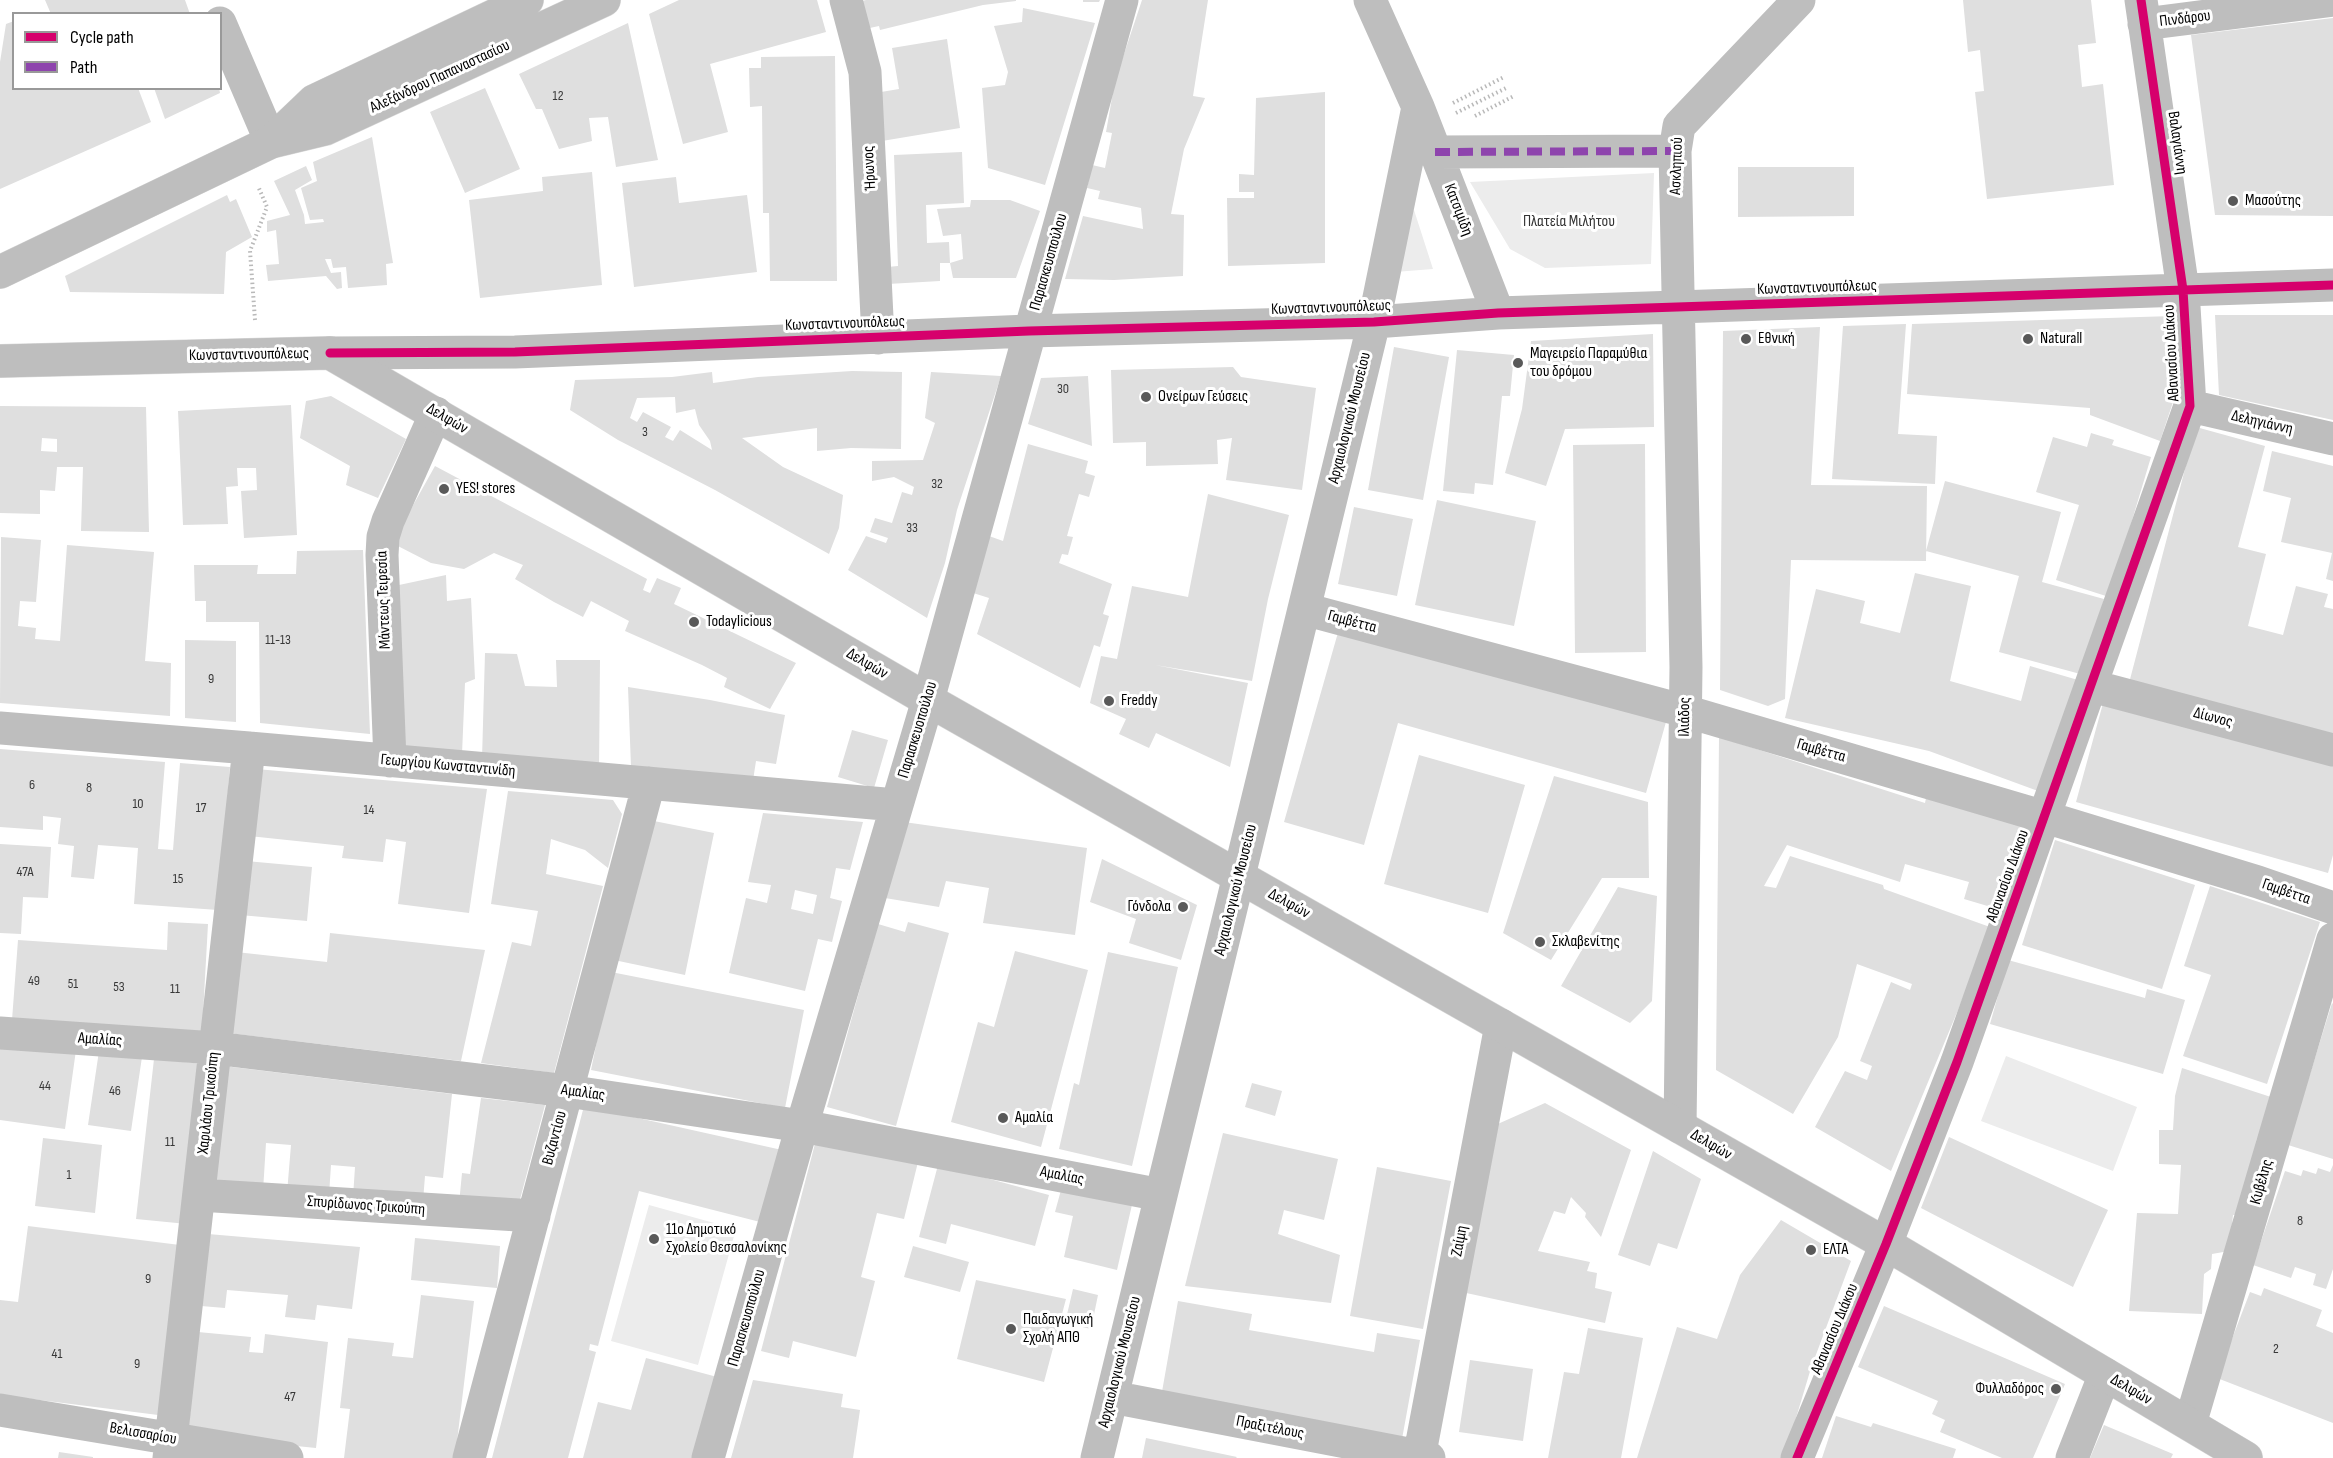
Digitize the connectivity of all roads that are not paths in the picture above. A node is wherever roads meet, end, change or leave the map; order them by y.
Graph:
1 (527, 0) edge
2 (604, 0) edge
3 (846, 0) edge
4 (1122, 0) edge
5 (1370, 0) edge
6 (1800, 0) edge
7 (2333, 0) edge
8 (2142, 12) edge
9 (222, 30) edge
10 (1432, 113) junction
11 (258, 148) junction
12 (1675, 151) junction
13 (1435, 152) junction
14 (0, 272) edge
15 (2333, 285) edge
16 (2183, 290) junction
17 (1679, 308) junction
18 (1498, 313) junction
19 (1374, 322) junction
20 (1029, 331) junction
21 (878, 338) junction
22 (330, 353) junction
23 (0, 362) edge
24 (2190, 406) junction
25 (435, 413) junction
26 (2333, 439) edge
27 (1304, 609) junction
28 (2092, 686) junction
29 (928, 700) junction
30 (1685, 711) junction
31 (0, 728) edge
32 (249, 748) junction
33 (2333, 750) edge
34 (390, 761) junction
35 (649, 783) junction
36 (896, 805) junction
37 (2045, 817) junction
38 (1239, 876) junction
39 (2333, 908) edge
40 (2333, 939) edge
41 (1501, 1025) junction
42 (0, 1033) edge
43 (216, 1048) junction
44 (567, 1091) junction
45 (802, 1126) junction
46 (1680, 1127) junction
47 (199, 1195) junction
48 (1161, 1195) junction
49 (534, 1216) junction
50 (1886, 1244) junction
51 (2105, 1374) junction
52 (1112, 1397) junction
53 (0, 1410) edge
54 (2190, 1424) junction
55 (170, 1448) edge
56 (1422, 1457) edge
57 (287, 1458) edge
58 (469, 1458) edge
59 (708, 1458) edge
60 (1097, 1458) edge
61 (1797, 1458) edge
62 (2072, 1458) edge
63 (2246, 1458) edge

1 - 11 street, Αλεξάνδρου Παπαναστασίου
2 - 11 street, Αλεξάνδρου Παπαναστασίου
3 - 21 street, Ήρωνος
4 - 20 street, Παρασκευοπούλου
5 - 10 street, Κατσιμίδη
6 - 12 street, Ασκληπιού
7 - 8 street, Πινδάρου
8 - 16 street, Βαλαγιάννη
9 - 11 street
10 - 13 street, Κατσιμίδη
10 - 19 street
11 - 14 street, Αλεξάνδρου Παπαναστασίου
12 - 13 street
12 - 17 street, Ασκληπιού
13 - 18 street, Κατσιμίδη
15 - 16 street, Κωνσταντινουπόλεως
16 - 17 street, Κωνσταντινουπόλεως
16 - 24 street, Αθανασίου Διάκου
17 - 18 street, Κωνσταντινουπόλεως
17 - 30 street, Ιλιάδος
18 - 19 street, Κωνσταντινουπόλεως
19 - 20 street, Κωνσταντινουπόλεως
19 - 27 street, Αρχαιολογικού Μουσείου
20 - 21 street, Κωνσταντινουπόλεως
20 - 29 street, Παρασκευοπούλου
21 - 22 street, Κωνσταντινουπόλεως
22 - 23 street, Κωνσταντινουπόλεως
22 - 25 street, Δελφών
24 - 26 street, Δεληγιάννη
24 - 28 street, Αθανασίου Διάκου
25 - 29 street, Δελφών
25 - 34 street, Μάντεως Τειρεσία
27 - 30 street, Γαμβέττα
27 - 38 street, Αρχαιολογικού Μουσείου
28 - 33 street, Δίωνος
28 - 37 street, Αθανασίου Διάκου
29 - 36 street, Παρασκευοπούλου
29 - 38 street, Δελφών
30 - 37 street, Γαμβέττα
30 - 46 street, Ιλιάδος
31 - 32 street, Γεωργίου Κωνσταντινίδη
32 - 34 street, Γεωργίου Κωνσταντινίδη
32 - 43 street, Χαριλάου Τρικούπη
34 - 35 street, Γεωργίου Κωνσταντινίδη
35 - 36 street, Γεωργίου Κωνσταντινίδη
35 - 44 street, Βυζαντίου
36 - 45 street, Παρασκευοπούλου
37 - 39 street, Γαμβέττα
37 - 50 street, Αθανασίου Διάκου
38 - 41 street, Δελφών
38 - 48 street, Αρχαιολογικού Μουσείου
40 - 54 street, Κυβέλης
41 - 46 street, Δελφών
41 - 56 street, Ζαίμη
42 - 43 street, Αμαλίας
43 - 44 street, Αμαλίας
43 - 47 street, Χαριλάου Τρικούπη
44 - 45 street, Αμαλίας
44 - 49 street, Βυζαντίου
45 - 48 street, Αμαλίας
45 - 59 street, Παρασκευοπούλου
46 - 50 street, Δελφών
47 - 49 street, Σπυρίδωνος Τρικούπη
47 - 55 street, Χαριλάου Τρικούπη
48 - 52 street, Αρχαιολογικού Μουσείου
49 - 58 street, Βυζαντίου
50 - 51 street, Δελφών
50 - 61 street, Αθανασίου Διάκου
51 - 54 street, Δελφών
51 - 62 street
52 - 56 street, Πραξιτέλους
52 - 60 street, Αρχαιολογικού Μουσείου
53 - 55 street, Βελισσαρίου
54 - 63 street, Δελφών
55 - 57 street, Βελισσαρίου

